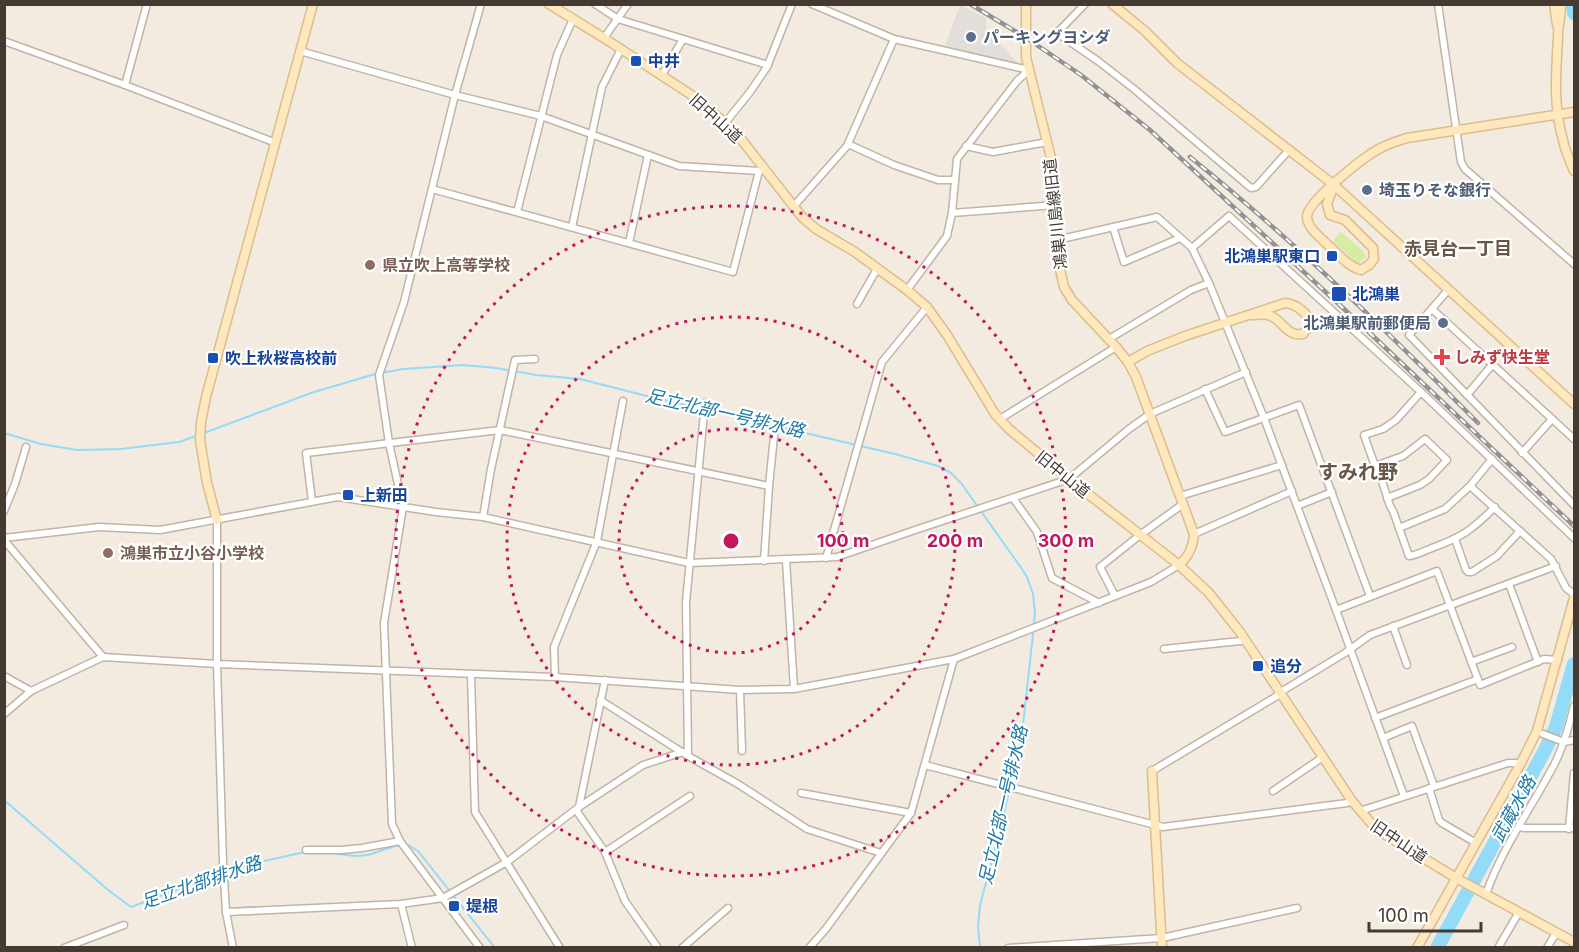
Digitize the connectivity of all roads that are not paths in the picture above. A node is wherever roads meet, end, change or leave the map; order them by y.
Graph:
1 (147, 4) edge
2 (313, 4) edge
3 (481, 4) edge
4 (595, 4) edge
5 (628, 4) edge
6 (792, 4) edge
7 (812, 4) edge
8 (1026, 4) edge
9 (1085, 4) edge
10 (1112, 4) edge
11 (1438, 4) edge
12 (1554, 4) edge
13 (1562, 4) edge
14 (549, 5) edge
15 (573, 19) junction
16 (618, 19) junction
17 (1558, 34) junction
18 (604, 38) junction
19 (683, 39) junction
20 (894, 39) junction
21 (4, 41) edge
22 (621, 49) junction
23 (300, 51) junction
24 (768, 65) junction
25 (1029, 70) junction
26 (662, 75) junction
27 (125, 85) junction
28 (455, 95) junction
29 (1575, 112) edge
30 (1561, 114) junction
31 (541, 116) junction
32 (725, 123) junction
33 (1457, 130) junction
34 (591, 135) junction
35 (1047, 142) junction
36 (276, 143) junction
37 (848, 144) junction
38 (966, 146) junction
39 (1289, 150) junction
40 (648, 155) junction
41 (761, 170) junction
42 (1575, 171) edge
43 (955, 180) junction
44 (1334, 184) junction
45 (432, 189) junction
46 (1056, 205) junction
47 (794, 207) junction
48 (517, 212) junction
49 (952, 213) junction
50 (572, 227) junction
51 (1113, 227) junction
52 (1180, 238) junction
53 (1057, 240) junction
54 (629, 243) junction
55 (1192, 248) junction
56 (1575, 264) edge
57 (877, 269) junction
58 (1209, 283) junction
59 (1449, 289) junction
60 (907, 290) junction
61 (857, 304) dead end
62 (927, 307) junction
63 (1432, 309) junction
64 (1251, 315) junction
65 (1225, 323) junction
66 (1109, 339) junction
67 (1116, 347) junction
68 (535, 359) dead end
69 (1128, 362) junction
70 (1492, 365) junction
71 (1245, 372) junction
72 (1205, 389) junction
73 (1421, 392) junction
74 (1467, 395) junction
75 (623, 401) dead end
76 (705, 403) dead end
77 (1575, 404) edge
78 (1150, 414) junction
79 (1264, 418) junction
80 (1000, 419) junction
81 (1552, 419) junction
82 (500, 430) junction
83 (774, 436) dead end
84 (1575, 439) edge
85 (389, 443) junction
86 (26, 447) dead end
87 (1522, 453) junction
88 (614, 454) junction
89 (1492, 459) junction
90 (1282, 465) junction
91 (1375, 466) junction
92 (698, 472) junction
93 (1069, 479) junction
94 (769, 486) junction
95 (1470, 486) junction
96 (1292, 491) junction
97 (1332, 492) junction
98 (1013, 498) junction
99 (1387, 498) junction
100 (1181, 500) junction
101 (312, 501) junction
102 (1575, 505) edge
103 (1298, 506) junction
104 (403, 507) junction
105 (1495, 507) junction
106 (4, 511) edge
107 (483, 517) junction
108 (217, 520) junction
109 (1399, 528) junction
110 (1520, 531) junction
111 (1194, 534) junction
112 (1140, 535) junction
113 (1575, 538) edge
114 (4, 539) edge
115 (1455, 539) junction
116 (597, 541) junction
117 (826, 558) junction
118 (786, 560) junction
119 (764, 561) junction
120 (689, 562) junction
121 (1179, 565) junction
122 (1556, 566) junction
123 (1509, 584) junction
124 (1116, 596) junction
125 (1370, 596) junction
126 (1575, 596) edge
127 (1100, 603) junction
128 (1449, 606) junction
129 (1336, 610) junction
130 (1393, 626) junction
131 (1245, 640) junction
132 (1512, 647) dead end
133 (1164, 649) dead end
134 (1350, 649) junction
135 (102, 657) junction
136 (954, 659) junction
137 (1558, 660) junction
138 (1471, 662) junction
139 (1538, 662) junction
140 (218, 664) junction
141 (1407, 665) dead end
142 (385, 671) junction
143 (471, 675) junction
144 (4, 676) edge
145 (555, 677) junction
146 (1478, 679) junction
147 (605, 680) junction
148 (687, 686) junction
149 (794, 689) junction
150 (740, 690) junction
151 (31, 692) junction
152 (1280, 693) junction
153 (600, 700) junction
154 (1575, 706) edge
155 (4, 714) edge
156 (1375, 718) junction
157 (1540, 732) junction
158 (1383, 738) junction
159 (1575, 740) edge
160 (1562, 741) junction
161 (742, 750) dead end
162 (685, 754) junction
163 (1323, 757) junction
164 (1521, 763) junction
165 (925, 765) junction
166 (1152, 771) joint
167 (1575, 773) edge
168 (1431, 787) junction
169 (1273, 791) dead end
170 (801, 793) dead end
171 (690, 796) dead end
172 (1404, 796) junction
173 (1352, 801) junction
174 (578, 808) junction
175 (1360, 811) junction
176 (911, 813) junction
177 (1156, 826) junction
178 (1520, 827) junction
179 (1572, 828) edge
180 (400, 841) junction
181 (1476, 843) junction
182 (306, 850) dead end
183 (605, 852) junction
184 (881, 852) junction
185 (507, 862) junction
186 (1458, 879) junction
187 (1483, 892) junction
188 (443, 898) junction
189 (401, 904) junction
190 (728, 908) dead end
191 (1297, 908) dead end
192 (226, 912) junction
193 (1519, 912) junction
194 (124, 926) dead end
195 (1556, 933) junction
196 (1162, 938) junction
197 (1575, 942) edge
198 (64, 948) edge
199 (233, 948) edge
200 (412, 948) edge
201 (480, 948) edge
202 (560, 948) edge
203 (658, 948) edge
204 (682, 948) edge
205 (809, 948) edge
206 (1008, 948) edge
207 (1162, 948) edge
208 (1417, 948) edge
209 (1498, 948) edge
210 (1546, 948) edge

1 - 27 street
2 - 23 street
3 - 28 street
4 - 16 street
5 - 16 street
6 - 24 street
7 - 20 street
8 - 25 street, 鴻巣川島線旧道
9 - 39 street
10 - 39 street
11 - 33 street
12 - 17 street
13 - 17 street
14 - 15 street, 旧中山道
15 - 18 street, 旧中山道
15 - 31 street
16 - 18 street
16 - 19 street
17 - 30 street
18 - 22 street, 旧中山道
19 - 24 street
19 - 26 street
20 - 25 street
20 - 37 street
21 - 27 street
22 - 26 street, 旧中山道
22 - 34 street
23 - 28 street
23 - 36 street
24 - 32 street
25 - 35 street, 鴻巣川島線旧道
25 - 38 street
26 - 32 street, 旧中山道
27 - 36 street
28 - 31 street
28 - 45 street
29 - 30 street
30 - 33 street
30 - 42 street
31 - 34 street
31 - 48 street
32 - 41 street, 旧中山道
33 - 44 street
33 - 56 street
34 - 40 street
34 - 50 street
35 - 38 street
35 - 46 street, 鴻巣川島線旧道
36 - 108 street
37 - 43 street
37 - 47 street
38 - 43 street
39 - 44 street
40 - 41 street
40 - 54 street
41 - 47 street, 旧中山道
41 - 54 street
43 - 49 street
44 - 44 street
44 - 59 street
45 - 48 street
45 - 85 street
46 - 49 street
46 - 53 street, 鴻巣川島線旧道
47 - 57 street, 旧中山道
48 - 50 street
49 - 60 street
50 - 54 street
51 - 52 street
51 - 52 street
51 - 53 street
52 - 55 street
53 - 66 street, 鴻巣川島線旧道
55 - 58 street
55 - 73 street
57 - 60 street, 旧中山道
57 - 61 street
58 - 65 street
58 - 66 street
59 - 63 street
59 - 77 street
60 - 62 street, 旧中山道
62 - 80 street, 旧中山道
62 - 117 street
63 - 70 street
63 - 74 street
64 - 64 street
64 - 65 street
65 - 69 street
65 - 71 street
66 - 67 street, 鴻巣川島線旧道
67 - 69 street, 鴻巣川島線旧道
67 - 80 street
68 - 82 street
69 - 78 street, 鴻巣川島線旧道
70 - 74 street
70 - 81 street
71 - 72 street
71 - 79 street
72 - 78 street
72 - 79 street
73 - 89 street
73 - 91 street
74 - 87 street
75 - 88 street
76 - 92 street
78 - 93 street
78 - 100 street, 鴻巣川島線旧道
79 - 90 street
79 - 97 street
80 - 93 street, 旧中山道
81 - 84 street
81 - 87 street
82 - 85 street
82 - 88 street
82 - 107 street
83 - 94 street
85 - 101 street
85 - 104 street
86 - 106 street
87 - 102 street
88 - 92 street
88 - 116 street
89 - 95 street
89 - 113 street
90 - 96 street
90 - 100 street
91 - 99 street
91 - 99 street
92 - 94 street
92 - 120 street
93 - 98 street
93 - 112 street, 旧中山道
94 - 119 street
95 - 105 street
95 - 109 street
96 - 103 street
96 - 111 street
97 - 103 street
97 - 125 street
98 - 117 street
98 - 127 street
99 - 109 street
100 - 111 street, 鴻巣川島線旧道
100 - 112 street
101 - 104 street
101 - 108 street
103 - 129 street
104 - 107 street
104 - 142 street
105 - 110 street
105 - 115 street
107 - 116 street
108 - 114 street
108 - 140 street
109 - 115 street
110 - 115 street
110 - 122 street
111 - 121 street
112 - 121 street, 旧中山道
112 - 124 street
114 - 135 street
116 - 120 street
116 - 145 street
117 - 118 street
118 - 119 street
118 - 149 street
119 - 120 street
120 - 148 street
121 - 124 street
121 - 131 street, 旧中山道
122 - 123 street
122 - 126 street
123 - 128 street
123 - 139 street
124 - 127 street
125 - 128 street
125 - 129 street
126 - 137 street
127 - 136 street
128 - 130 street
128 - 138 street
129 - 134 street
130 - 134 street
130 - 141 street
131 - 133 street
131 - 152 street, 旧中山道
132 - 138 street
134 - 152 street
134 - 156 street
135 - 140 street
135 - 151 street
136 - 149 street
136 - 165 street
137 - 139 street
137 - 157 street
138 - 146 street
139 - 146 street
140 - 142 street
140 - 192 street
142 - 143 street
142 - 180 street
143 - 145 street
143 - 185 street
144 - 151 street
145 - 147 street
146 - 156 street
147 - 148 street
147 - 153 street
148 - 150 street
148 - 162 street
149 - 150 street
150 - 161 street
151 - 155 street
152 - 163 street, 旧中山道
152 - 166 street
153 - 162 street
153 - 174 street
154 - 160 street
156 - 158 street
157 - 160 street
157 - 164 street
158 - 168 street
158 - 172 street
159 - 160 street
160 - 178 street
162 - 174 street
162 - 184 street
163 - 169 street
163 - 173 street, 旧中山道
164 - 168 street
164 - 181 street
165 - 176 street
165 - 177 street
166 - 177 street
167 - 179 street
168 - 172 street
168 - 181 street
170 - 176 street
171 - 183 street
172 - 175 street
173 - 175 street, 旧中山道
173 - 177 street
174 - 183 street
174 - 185 street
175 - 186 street, 旧中山道
176 - 184 street
177 - 196 street
178 - 179 street
178 - 187 street
180 - 182 street
180 - 188 street
181 - 186 street
183 - 203 street
184 - 205 street
185 - 188 street
185 - 202 street
186 - 187 street, 旧中山道
186 - 208 street
187 - 193 street, 旧中山道
188 - 189 street
188 - 201 street
189 - 192 street
189 - 200 street
190 - 204 street
191 - 196 street
192 - 199 street
193 - 195 street, 旧中山道
193 - 209 street
194 - 198 street
195 - 197 street, 旧中山道
195 - 210 street
196 - 206 street
196 - 207 street

